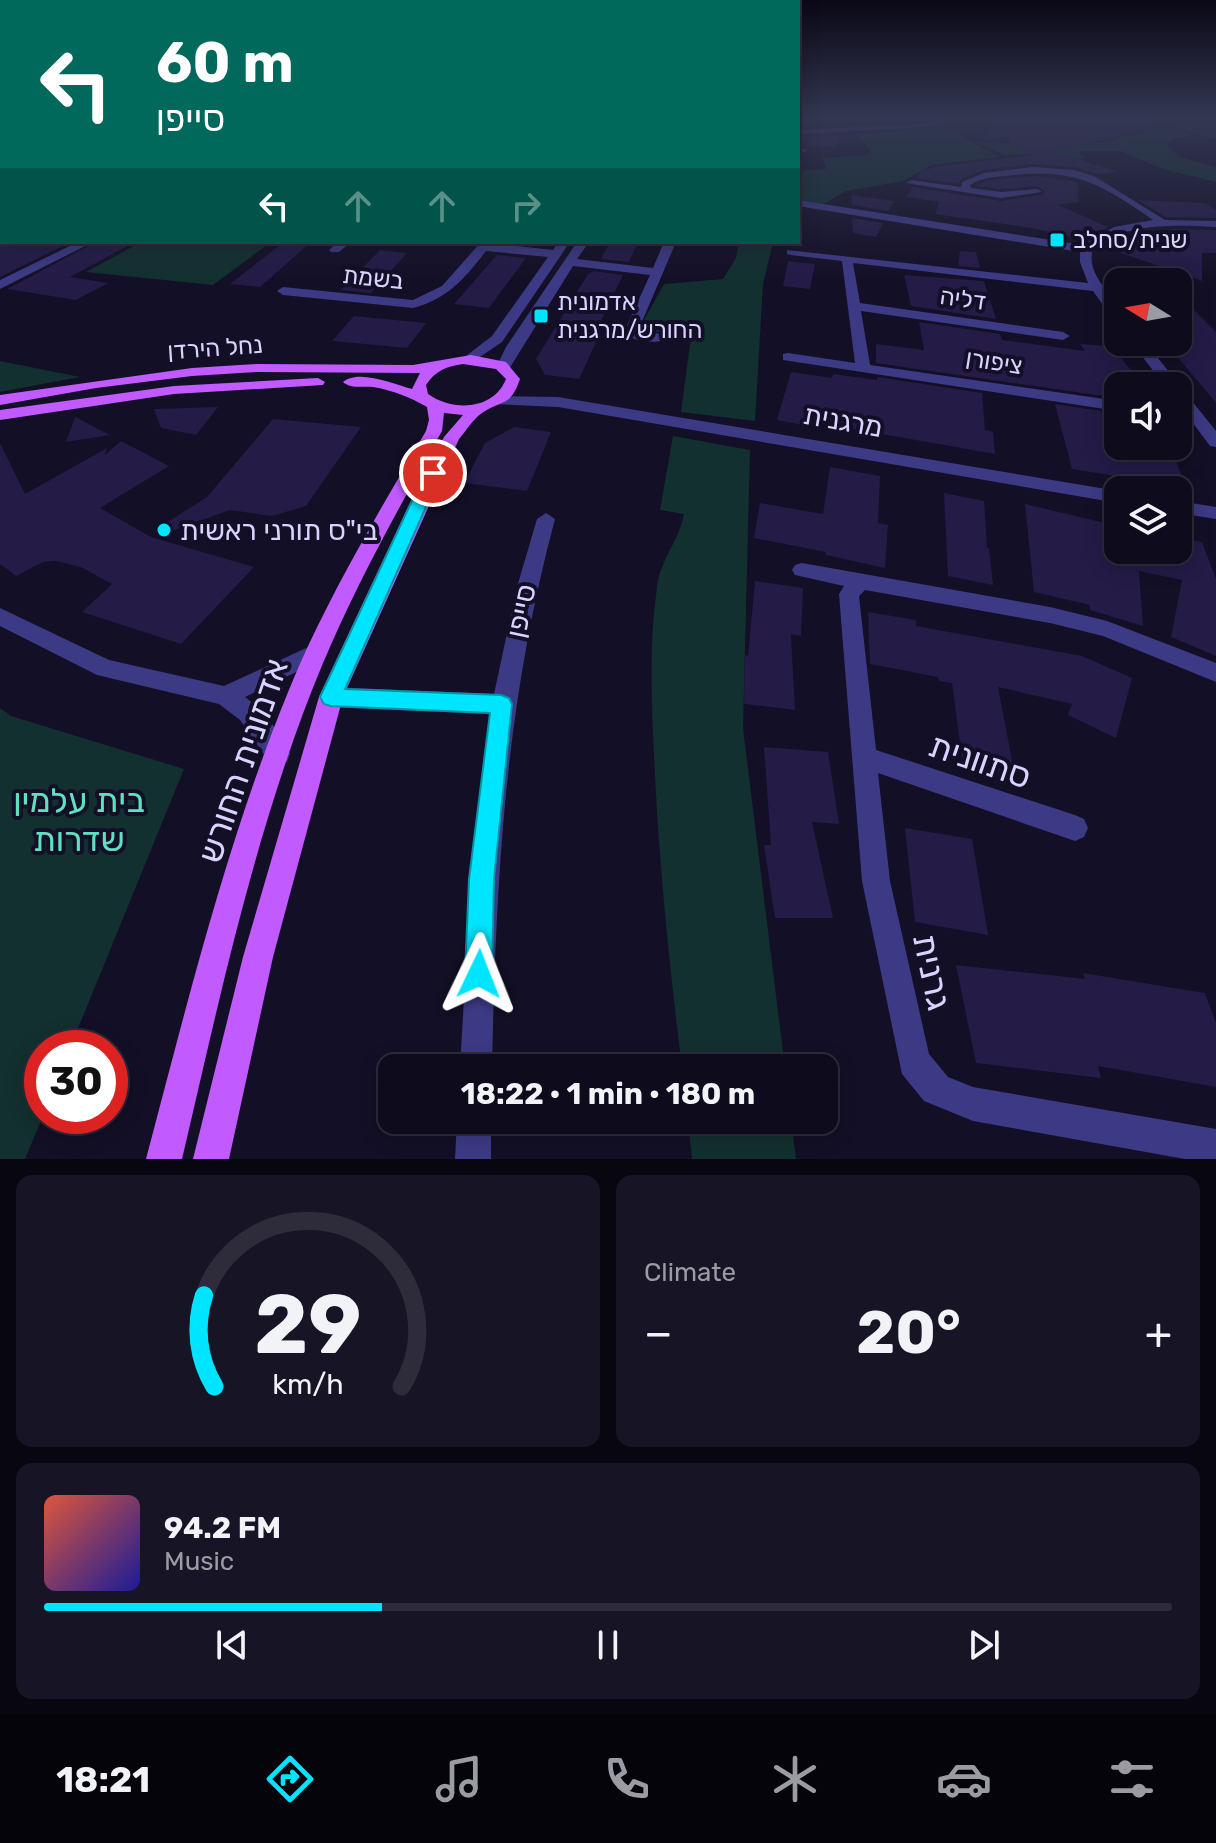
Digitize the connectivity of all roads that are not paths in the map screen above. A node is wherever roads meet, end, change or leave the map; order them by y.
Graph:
1 (1011, 172) edge
2 (1078, 172) edge
3 (911, 183) dead end
4 (967, 191) junction
5 (1037, 192) dead end
6 (800, 203) edge
7 (1162, 222) junction
8 (1216, 224) edge
9 (83, 244) edge
10 (563, 244) edge
11 (582, 244) edge
12 (669, 244) edge
13 (485, 245) edge
14 (1085, 249) junction
15 (791, 252) dead end
16 (556, 254) junction
17 (847, 259) junction
18 (570, 262) junction
19 (657, 272) junction
20 (0, 285) edge
21 (1096, 288) junction
22 (283, 291) dead end
23 (1104, 298) edge
24 (856, 306) junction
25 (1063, 336) dead end
26 (662, 338) dead end
27 (1149, 356) edge
28 (788, 357) dead end
29 (471, 359) junction
30 (504, 366) junction
31 (863, 366) junction
32 (435, 367) junction
33 (1162, 372) edge
34 (513, 383) junction
35 (0, 400) edge
36 (428, 401) junction
37 (558, 402) junction
38 (1104, 404) edge
39 (487, 405) junction
40 (1192, 410) edge
41 (0, 415) edge
42 (1192, 418) edge
43 (1199, 419) junction
44 (1216, 442) edge
45 (1104, 495) edge
46 (1192, 509) edge
47 (1216, 513) edge
48 (546, 519) dead end
49 (802, 570) dead end
50 (861, 582) junction
51 (0, 616) edge
52 (317, 652) junction
53 (1216, 673) edge
54 (225, 696) junction
55 (331, 697) junction
56 (501, 704) junction
57 (278, 754) junction
58 (864, 757) junction
59 (1075, 828) dead end
60 (476, 1054) edge
61 (474, 1134) edge
62 (1216, 1147) edge
63 (164, 1159) edge
64 (211, 1159) edge
65 (473, 1159) edge

1 - 4 street
2 - 7 street
3 - 4 street
4 - 5 street
6 - 14 street
7 - 8 street
7 - 14 street
9 - 20 street
10 - 16 street
11 - 18 street
12 - 19 street
13 - 16 street, בשמת
13 - 22 street, בשמת
14 - 21 street
15 - 17 street
16 - 29 street
17 - 21 street
17 - 24 street
18 - 19 street
18 - 30 street
19 - 26 street
21 - 23 street
24 - 25 street, דליה
24 - 31 street
27 - 33 street
28 - 31 street, ציפורן
29 - 30 main road
29 - 32 main road, נחל הירדן
30 - 34 main road
31 - 38 street, ציפורן
32 - 35 main road, נחל הירדן
32 - 36 main road, אדמונית החורש
34 - 37 street, מרגנית
34 - 39 main road
36 - 39 main road, נחל הירדן
36 - 41 main road, נחל הירדן
36 - 52 main road, אדמונית החורש
37 - 39 street, מרגנית
37 - 45 street, מרגנית
39 - 55 main road
40 - 43 street
42 - 43 street
43 - 44 street
46 - 47 street
48 - 56 street, סייפן
49 - 50 street
50 - 53 street
50 - 58 street, גרנית
51 - 54 street
52 - 54 street
52 - 57 main road, אדמונית החורש
54 - 57 street
55 - 56 street
55 - 64 main road
56 - 60 street, סייפן
57 - 63 main road, אדמונית החורש
58 - 59 street, סתוונית
58 - 62 street, גרנית
61 - 65 street

